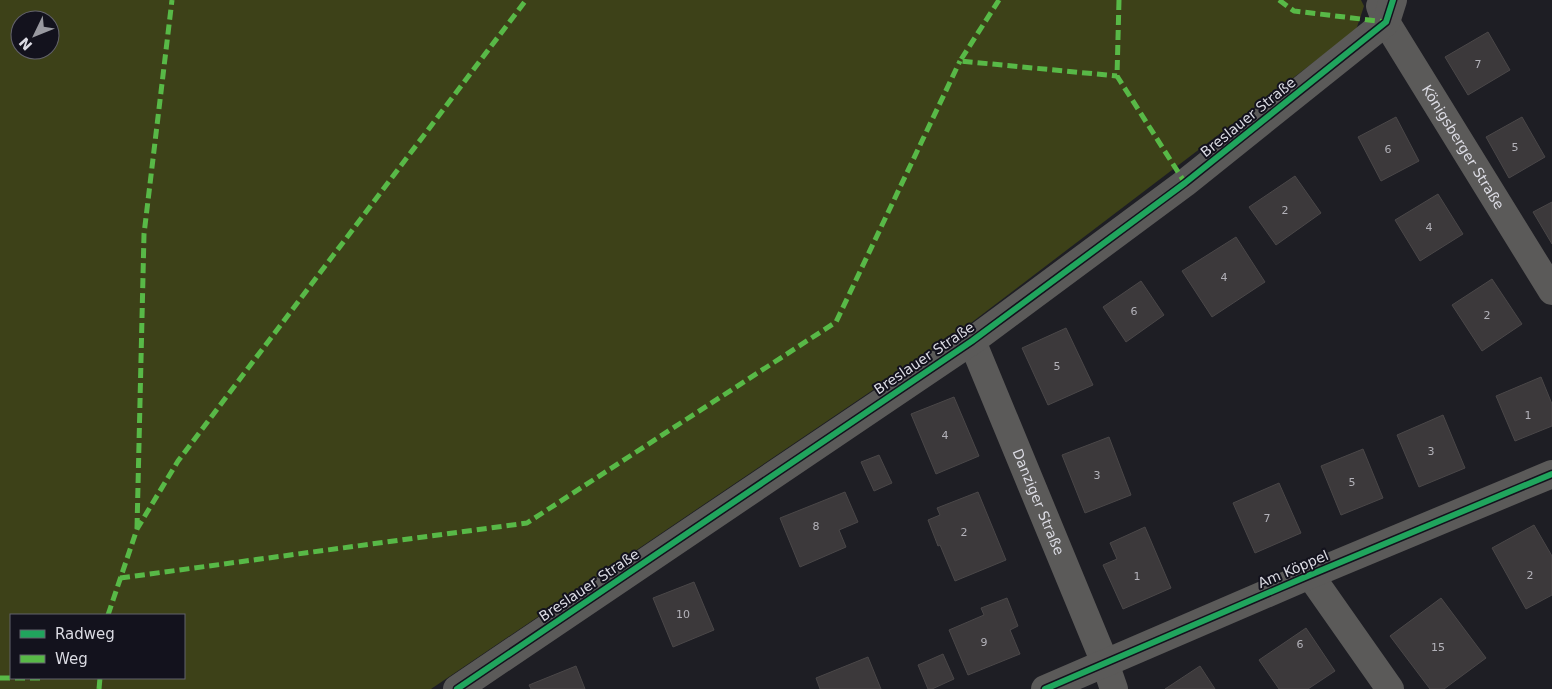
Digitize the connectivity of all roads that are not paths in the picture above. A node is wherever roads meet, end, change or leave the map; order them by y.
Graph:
1 (1386, 7) edge
2 (1552, 291) edge
3 (972, 341) junction
4 (1552, 474) edge
5 (1310, 575) junction
6 (1105, 663) junction
7 (457, 689) edge
8 (1045, 689) edge
9 (1114, 689) edge
10 (1390, 689) edge

1 - 2 street, Königsberger Straße
1 - 3 street, Breslauer Straße
3 - 6 street, Danziger Straße
3 - 7 street, Breslauer Straße
4 - 5 street, Am Köppel
5 - 6 street, Am Köppel
5 - 10 street
6 - 8 street, Am Köppel
6 - 9 street, Danziger Straße

